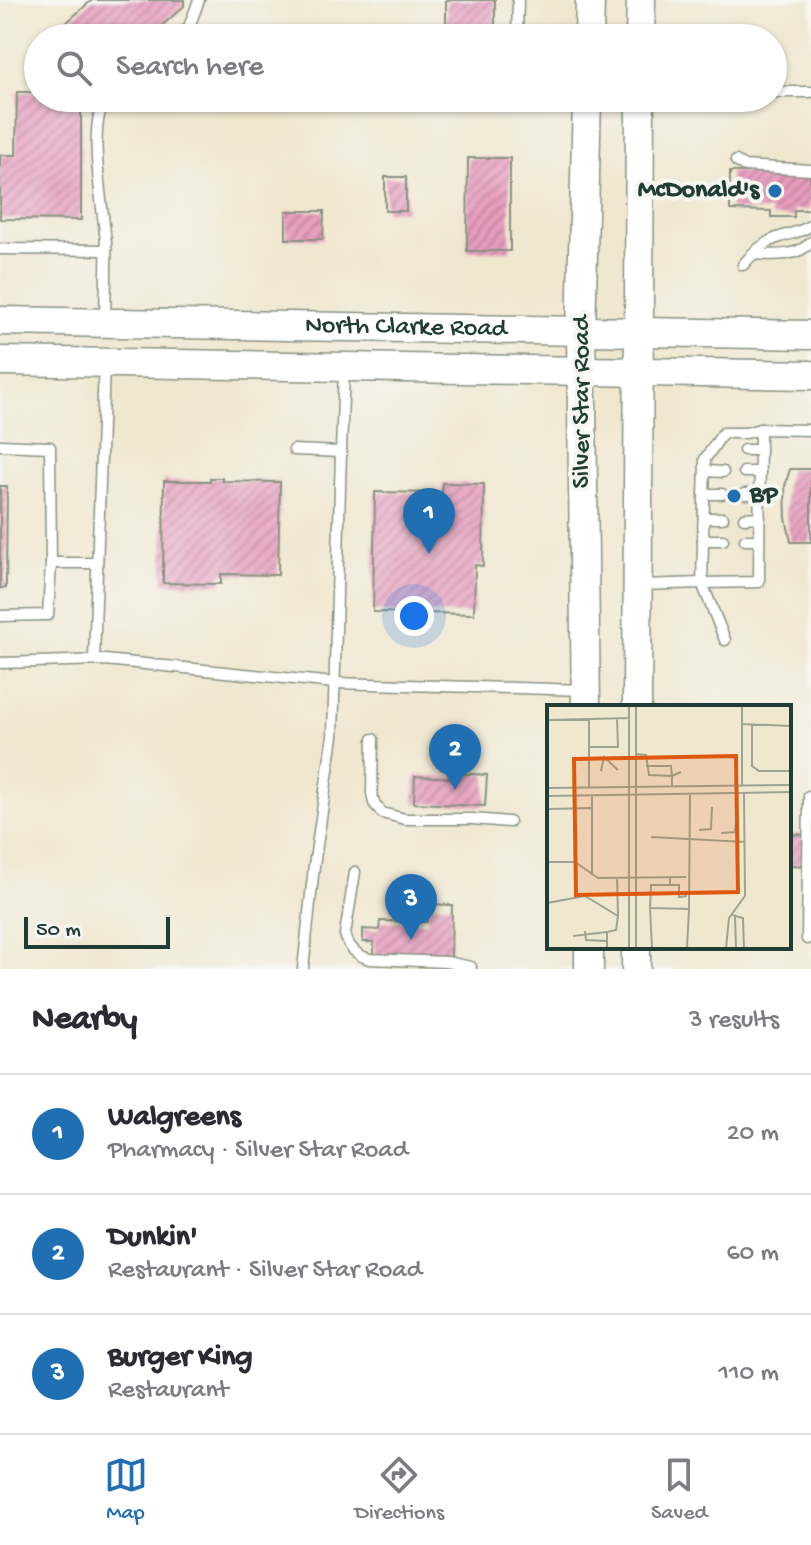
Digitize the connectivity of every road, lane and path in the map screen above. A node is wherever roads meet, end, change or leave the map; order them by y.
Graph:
1 (199, 0) edge
2 (518, 0) edge
3 (590, 0) edge
4 (641, 0) edge
5 (190, 24) edge
6 (517, 24) edge
7 (589, 24) edge
8 (640, 24) edge
9 (787, 92) edge
10 (811, 92) edge
11 (101, 112) edge
12 (587, 112) edge
13 (640, 112) edge
14 (736, 161) dead end
15 (811, 170) edge
16 (811, 225) edge
17 (811, 242) edge
18 (0, 249) edge
19 (106, 250) junction
20 (752, 254) junction
21 (743, 265) dead end
22 (0, 321) edge
23 (105, 323) junction
24 (581, 332) junction
25 (637, 333) junction
26 (811, 335) edge
27 (0, 361) edge
28 (104, 363) junction
29 (344, 367) junction
30 (581, 371) junction
31 (637, 372) junction
32 (811, 375) edge
33 (760, 429) junction
34 (811, 430) edge
35 (0, 445) edge
36 (710, 449) junction
37 (723, 449) dead end
38 (294, 450) dead end
39 (744, 450) dead end
40 (760, 450) junction
41 (341, 452) junction
42 (705, 471) junction
43 (723, 472) dead end
44 (744, 472) dead end
45 (760, 472) junction
46 (704, 494) junction
47 (722, 494) dead end
48 (744, 494) dead end
49 (760, 494) junction
50 (760, 517) junction
51 (704, 518) junction
52 (723, 518) dead end
53 (744, 518) dead end
54 (703, 540) junction
55 (723, 540) dead end
56 (745, 540) dead end
57 (759, 540) junction
58 (51, 563) junction
59 (97, 563) junction
60 (702, 583) junction
61 (637, 585) junction
62 (0, 616) edge
63 (725, 640) dead end
64 (94, 660) junction
65 (0, 663) edge
66 (334, 683) junction
67 (586, 699) edge
68 (637, 705) edge
69 (373, 739) dead end
70 (809, 796) dead end
71 (509, 822) dead end
72 (355, 872) dead end
73 (807, 939) dead end
74 (471, 967) dead end
75 (303, 969) edge

1 - 5 lane
2 - 6 lane
3 - 7 street
4 - 8 street
9 - 10 lane
11 - 19 lane
12 - 24 street, Silver Star Road
13 - 25 street, Silver Star Road
14 - 15 lane
16 - 20 lane
17 - 20 lane
18 - 19 lane
19 - 23 lane
20 - 21 lane
22 - 23 street, North Clarke Road
23 - 24 street, North Clarke Road
23 - 28 street
24 - 25 street, North Clarke Road
24 - 30 street, Silver Star Road
25 - 26 street, North Clarke Road
25 - 31 street, Silver Star Road
27 - 28 street, North Clarke Road
28 - 29 street, North Clarke Road
28 - 59 lane
29 - 30 street, North Clarke Road
29 - 41 lane
30 - 31 street, North Clarke Road
30 - 67 street, Silver Star Road
31 - 32 street, North Clarke Road
31 - 61 street, Silver Star Road
33 - 34 lane
33 - 36 lane
33 - 40 lane
35 - 58 lane
36 - 37 lane
36 - 42 lane
38 - 41 lane
39 - 40 lane
40 - 45 lane
41 - 66 lane
42 - 43 lane
42 - 46 lane
44 - 45 lane
45 - 49 lane
46 - 47 lane
46 - 51 lane
48 - 49 lane
49 - 50 lane
50 - 53 lane
50 - 57 lane
51 - 52 lane
51 - 54 lane
54 - 55 lane
54 - 60 lane
56 - 57 lane
57 - 60 lane
58 - 59 lane
58 - 62 lane
59 - 64 lane
60 - 61 lane
60 - 63 lane
61 - 68 street, Silver Star Road
64 - 65 lane
64 - 66 lane
66 - 67 lane
66 - 75 lane
69 - 71 lane
70 - 73 lane
72 - 74 lane

